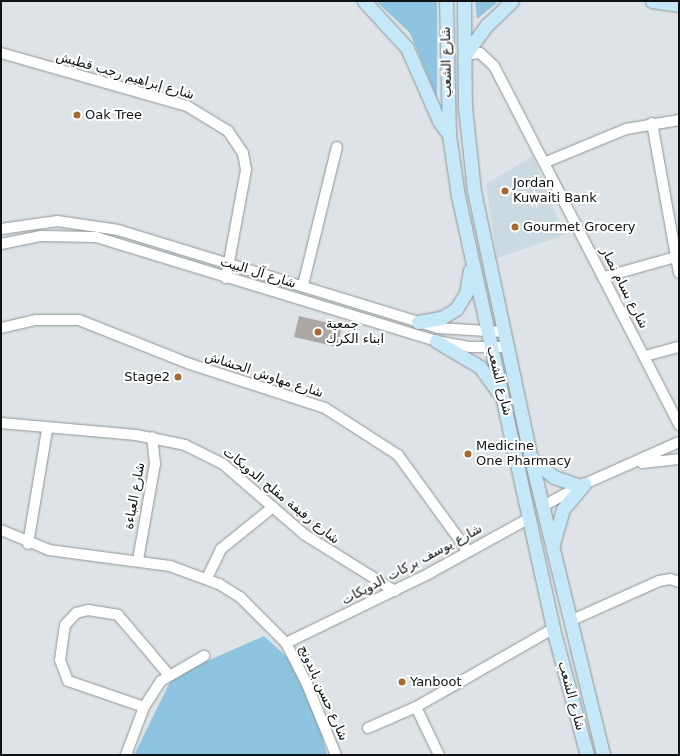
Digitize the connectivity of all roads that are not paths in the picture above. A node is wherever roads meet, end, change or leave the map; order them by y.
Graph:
1 (364, 1) edge
2 (446, 1) edge
3 (464, 1) edge
4 (512, 1) edge
5 (652, 1) edge
6 (679, 5) edge
7 (1, 53) edge
8 (465, 55) junction
9 (679, 120) edge
10 (652, 123) junction
11 (449, 135) junction
12 (337, 147) dead end
13 (546, 162) junction
14 (1, 229) edge
15 (1, 244) edge
16 (677, 257) edge
17 (229, 261) junction
18 (471, 264) junction
19 (679, 273) edge
20 (604, 277) junction
21 (226, 278) junction
22 (303, 285) junction
23 (418, 322) junction
24 (1, 328) edge
25 (503, 332) junction
26 (487, 333) junction
27 (436, 341) junction
28 (490, 347) junction
29 (507, 347) junction
30 (679, 347) edge
31 (645, 356) junction
32 (507, 410) junction
33 (1, 424) edge
34 (679, 425) edge
35 (47, 430) junction
36 (152, 437) junction
37 (679, 443) edge
38 (679, 454) edge
39 (532, 459) junction
40 (679, 459) edge
41 (634, 464) junction
42 (582, 485) junction
43 (543, 506) junction
44 (273, 507) junction
45 (528, 519) junction
46 (1, 530) edge
47 (28, 544) junction
48 (552, 548) junction
49 (467, 550) junction
50 (138, 560) junction
51 (207, 578) junction
52 (679, 582) edge
53 (395, 591) junction
54 (570, 621) junction
55 (553, 629) junction
56 (286, 643) junction
57 (204, 656) dead end
58 (168, 674) junction
59 (416, 706) junction
60 (144, 707) junction
61 (368, 728) dead end
62 (126, 755) edge
63 (336, 755) edge
64 (439, 755) edge
65 (587, 755) edge
66 (603, 755) edge

1 - 11 main road
2 - 11 main road, شارع الشعب
3 - 8 main road, شارع الشعب
4 - 8 main road
5 - 6 main road
7 - 17 street, شارع إبراهيم رجب قطيش
8 - 13 street, شارع بسام نصار
8 - 25 main road, شارع الشعب
9 - 10 street
10 - 13 street
10 - 16 street
11 - 18 main road, شارع الشعب
12 - 22 street
13 - 20 street, شارع بسام نصار
14 - 17 street, شارع آل البيت
15 - 21 street, شارع آل البيت
16 - 19 street
16 - 20 street
17 - 21 street, شارع إبراهيم رجب قطيش
17 - 22 street, شارع آل البيت
18 - 23 main road
18 - 26 main road, شارع الشعب
20 - 31 street, شارع بسام نصار
21 - 27 street, شارع آل البيت
22 - 23 street, شارع آل البيت
23 - 26 street, شارع آل البيت
24 - 49 street, شارع مهاوش الحشاش
25 - 26 street, شارع آل البيت
25 - 29 main road, شارع الشعب
26 - 28 main road, شارع الشعب
27 - 28 street, شارع آل البيت
27 - 32 main road
28 - 29 street, شارع آل البيت
28 - 32 main road, شارع الشعب
29 - 39 main road, شارع الشعب
30 - 31 street
31 - 34 street, شارع بسام نصار
32 - 45 main road, شارع الشعب
33 - 35 street, شارع رفيفة مفلح الدويكات
35 - 36 street, شارع رفيفة مفلح الدويكات
35 - 47 street
36 - 44 street, شارع رفيفة مفلح الدويكات
36 - 50 street, شارع العباءة
37 - 38 street
37 - 41 street
39 - 42 main road
39 - 43 main road, شارع الشعب
40 - 41 street
41 - 42 street
42 - 43 street
42 - 48 main road
43 - 48 main road, شارع الشعب
44 - 51 street
44 - 53 street, شارع رفيفة مفلح الدويكات
45 - 49 street, شارع يوسف بركات الدويكات
45 - 55 main road, شارع الشعب
46 - 47 street
47 - 50 street
48 - 54 main road, شارع الشعب
49 - 53 street, شارع يوسف بركات الدويكات
50 - 51 street
51 - 56 street
52 - 54 street
53 - 56 street, شارع يوسف بركات الدويكات
54 - 66 main road, شارع الشعب
55 - 59 street
55 - 65 main road, شارع الشعب
56 - 63 street, شارع حسن باندونج
57 - 58 street
58 - 60 street
58 - 60 street
59 - 61 street
59 - 64 street
60 - 62 street

